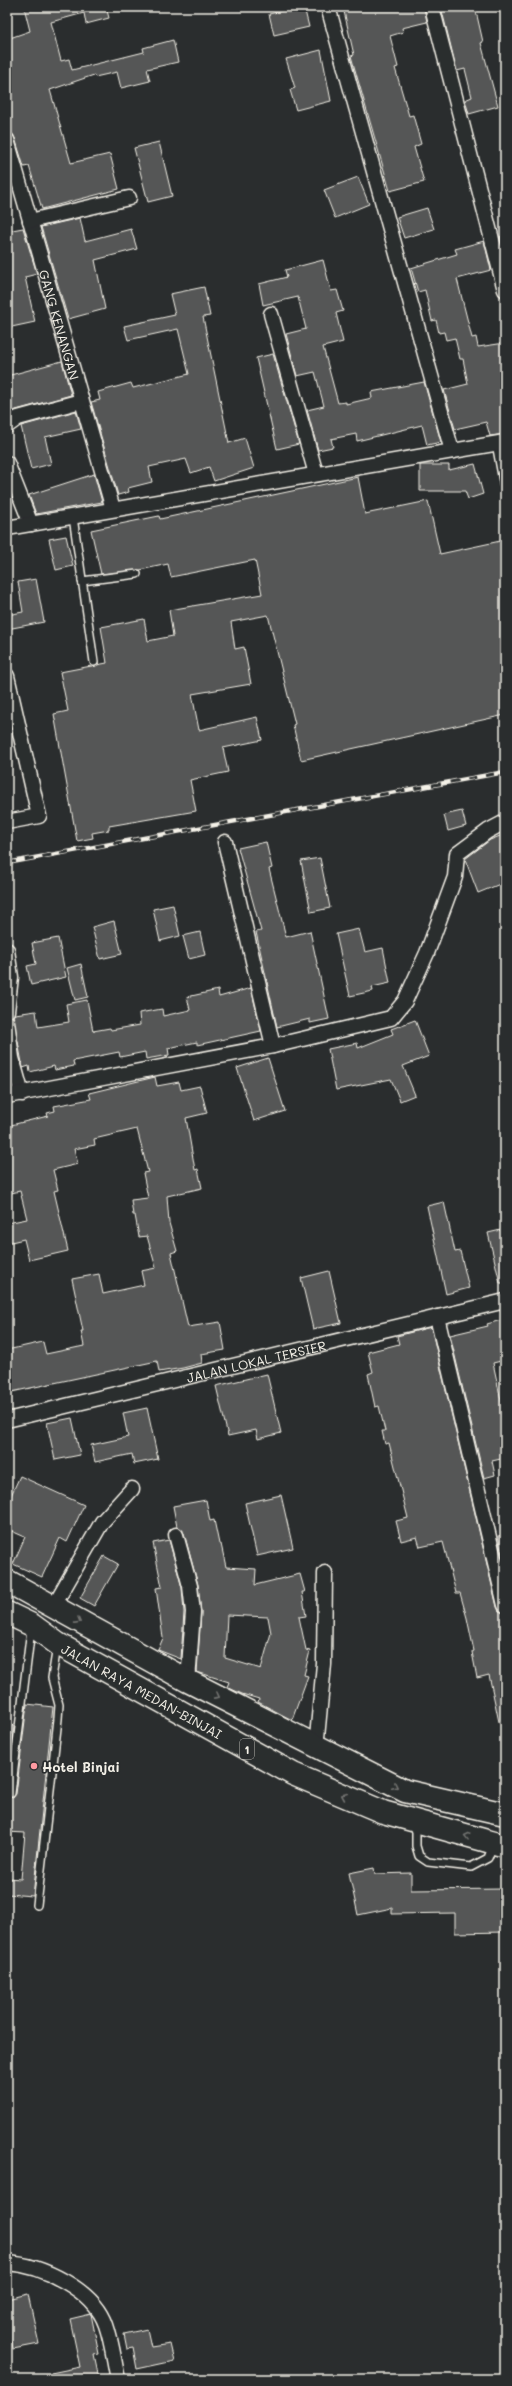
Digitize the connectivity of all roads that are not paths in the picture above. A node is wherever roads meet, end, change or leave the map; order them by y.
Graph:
1 (328, 7) edge
2 (432, 7) edge
3 (7, 140) edge
4 (129, 198) dead end
5 (30, 221) junction
6 (505, 290) edge
7 (271, 314) dead end
8 (81, 401) junction
9 (7, 426) edge
10 (501, 442) edge
11 (452, 451) junction
12 (7, 463) edge
13 (316, 474) junction
14 (505, 492) edge
15 (113, 510) junction
16 (73, 516) junction
17 (30, 524) junction
18 (7, 528) edge
19 (137, 574) dead end
20 (82, 581) junction
21 (94, 662) dead end
22 (7, 676) edge
23 (7, 822) edge
24 (505, 822) edge
25 (225, 842) dead end
26 (7, 950) edge
27 (7, 1011) edge
28 (7, 1022) edge
29 (273, 1046) junction
30 (22, 1094) junction
31 (7, 1096) edge
32 (505, 1301) edge
33 (437, 1317) junction
34 (7, 1420) edge
35 (132, 1489) dead end
36 (176, 1535) dead end
37 (325, 1573) dead end
38 (7, 1581) edge
39 (505, 1605) edge
40 (53, 1607) junction
41 (7, 1613) edge
42 (32, 1625) junction
43 (58, 1644) junction
44 (188, 1681) junction
45 (316, 1748) junction
46 (11, 1793) dead end
47 (505, 1814) edge
48 (416, 1822) junction
49 (499, 1844) edge
50 (37, 1905) dead end
51 (7, 2263) edge
52 (118, 2379) edge

1 - 11 street
2 - 6 street
3 - 5 street, GANG KENANGAN
4 - 5 street
5 - 8 street, GANG KENANGAN
7 - 13 street
8 - 9 street
8 - 15 street, GANG KENANGAN
10 - 11 street
10 - 14 lane
11 - 13 street
12 - 17 street
13 - 15 street
15 - 16 street
16 - 17 street
16 - 20 lane
17 - 18 street
19 - 20 lane
20 - 21 lane
22 - 23 street
24 - 29 street
25 - 29 street
26 - 27 street
28 - 30 street
29 - 30 street
30 - 31 street
32 - 33 street, JALAN LOKAL TERSIER
33 - 34 street, JALAN LOKAL TERSIER
33 - 39 street
35 - 40 street
36 - 44 street
37 - 45 street
38 - 40 main road
40 -> 44 main road
41 - 42 main road, JALAN RAYA MEDAN-BINJAI / 1
42 - 43 main road, JALAN RAYA MEDAN-BINJAI / 1
42 - 46 lane
48 -> 43 main road, JALAN RAYA MEDAN-BINJAI / 1
43 - 50 lane
44 -> 45 main road
45 -> 47 main road
49 -> 48 main road, JALAN RAYA MEDAN-BINJAI / 1
48 - 49 lane
51 - 52 street

